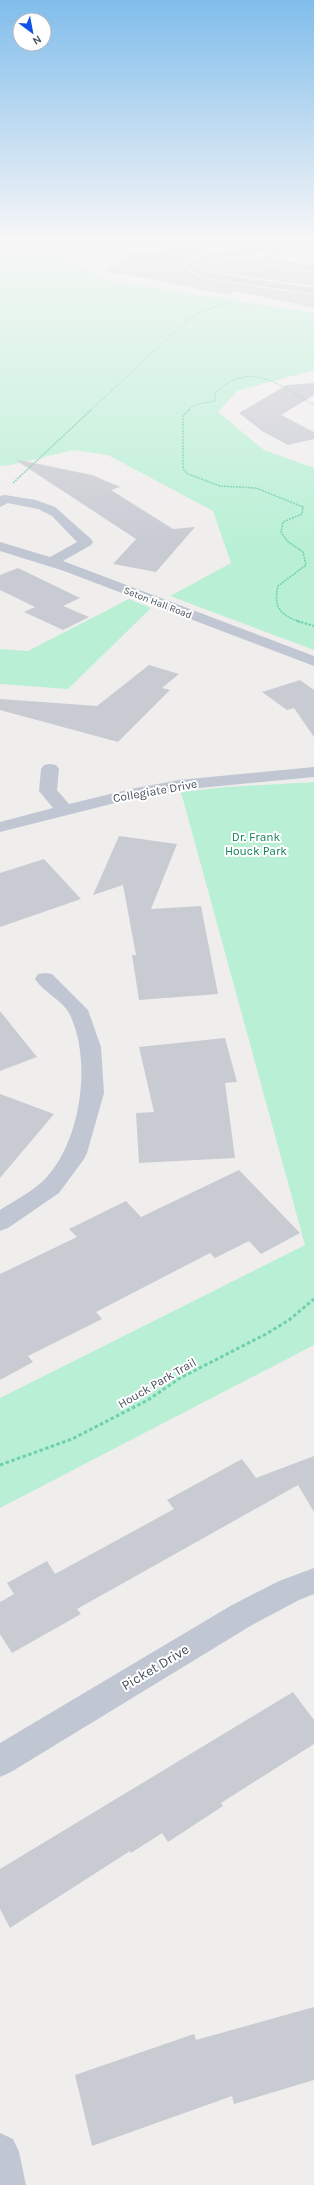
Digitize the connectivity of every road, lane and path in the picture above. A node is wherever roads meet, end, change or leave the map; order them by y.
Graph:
1 (164, 342) edge
2 (314, 405) edge
3 (13, 483) dead end
4 (0, 503) edge
5 (0, 546) edge
6 (52, 562) junction
7 (314, 626) edge
8 (314, 661) edge
9 (50, 769) dead end
10 (314, 772) edge
11 (64, 810) junction
12 (0, 827) edge
13 (45, 978) dead end
14 (0, 1222) edge
15 (314, 1299) edge
16 (0, 1465) edge
17 (314, 1581) edge
18 (0, 1761) edge
19 (0, 2152) edge
20 (7, 2185) edge

1 - 3 path
2 - 7 path
4 - 6 street
5 - 6 street, Seton Hall Road
6 - 8 street, Seton Hall Road
9 - 11 street
10 - 11 street, Collegiate Drive
11 - 12 street, Collegiate Drive
13 - 14 street
15 - 16 path, Houck Park Trail
17 - 18 street, Picket Drive
19 - 20 street

